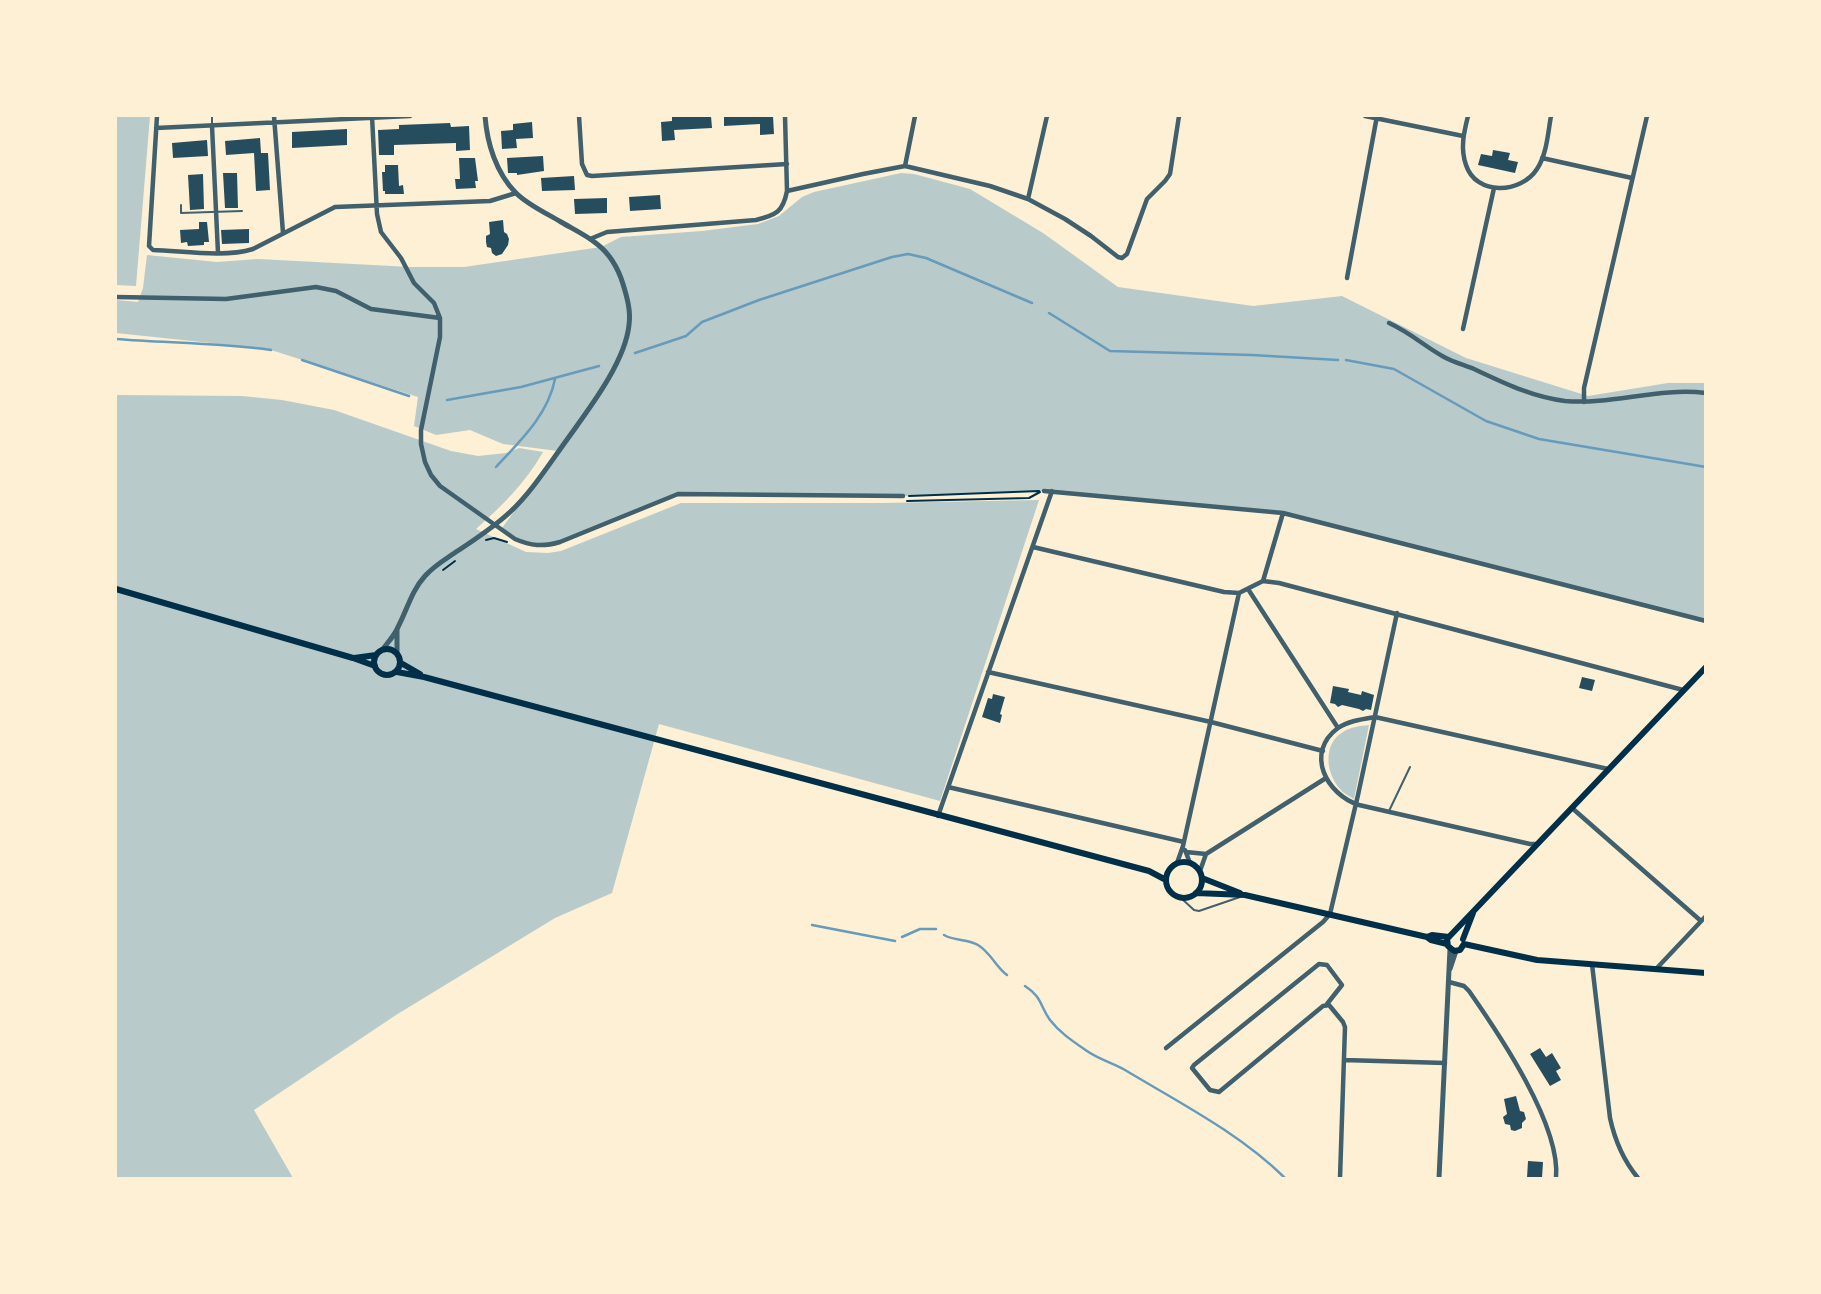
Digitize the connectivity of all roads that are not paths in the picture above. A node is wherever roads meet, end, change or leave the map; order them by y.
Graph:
1 (157, 116) edge
2 (212, 116) edge
3 (274, 116) edge
4 (372, 116) edge
5 (410, 116) edge
6 (485, 116) edge
7 (579, 116) edge
8 (785, 116) edge
9 (915, 116) edge
10 (1047, 116) edge
11 (1179, 116) edge
12 (1365, 116) edge
13 (1468, 116) edge
14 (1551, 116) edge
15 (1647, 116) edge
16 (1377, 117) edge
17 (275, 123) junction
18 (212, 126) junction
19 (156, 128) junction
20 (1463, 136) junction
21 (1542, 158) junction
22 (787, 164) junction
23 (905, 166) junction
24 (1632, 178) junction
25 (1494, 188) junction
26 (787, 191) junction
27 (516, 193) junction
28 (1028, 200) junction
29 (180, 205) dead end
30 (376, 205) junction
31 (242, 211) dead end
32 (216, 212) junction
33 (283, 233) junction
34 (590, 239) junction
35 (218, 253) junction
36 (1347, 278) dead end
37 (116, 297) edge
38 (440, 318) junction
39 (1389, 323) dead end
40 (1463, 329) dead end
41 (1706, 393) edge
42 (1584, 402) junction
43 (1043, 491) road end
44 (1052, 491) junction
45 (903, 499) road end
46 (1283, 513) junction
47 (495, 525) junction
48 (1033, 547) junction
49 (1263, 581) junction
50 (116, 589) edge
51 (1248, 589) junction
52 (1240, 593) junction
53 (1397, 613) junction
54 (1706, 621) edge
55 (397, 631) junction
56 (383, 649) junction
57 (397, 653) junction
58 (376, 655) junction
59 (353, 658) junction
60 (401, 663) junction
61 (375, 666) junction
62 (1706, 667) edge
63 (397, 672) junction
64 (988, 672) junction
65 (1706, 673) edge
66 (424, 677) junction
67 (1683, 690) junction
68 (1375, 717) junction
69 (1211, 722) junction
70 (1338, 728) junction
71 (1323, 751) junction
72 (1410, 767) dead end
73 (1608, 769) junction
74 (1326, 778) junction
75 (948, 787) junction
76 (1356, 804) junction
77 (1572, 808) junction
78 (1389, 811) junction
79 (938, 816) junction
80 (1184, 844) junction
81 (1539, 844) junction
82 (1186, 852) junction
83 (1206, 854) junction
84 (1177, 863) junction
85 (1191, 863) junction
86 (1149, 871) junction
87 (1169, 871) junction
88 (1201, 875) junction
89 (1166, 880) junction
90 (1196, 893) junction
91 (1245, 895) junction
92 (1181, 898) junction
93 (1330, 914) junction
94 (1474, 914) junction
95 (1706, 916) edge
96 (1700, 921) junction
97 (1464, 941) junction
98 (1450, 943) junction
99 (1592, 964) junction
100 (1655, 970) junction
101 (1706, 973) edge
102 (1449, 982) junction
103 (1326, 1004) junction
104 (1166, 1048) dead end
105 (1344, 1060) junction
106 (1446, 1063) junction
107 (1340, 1178) edge
108 (1439, 1178) edge
109 (1556, 1178) edge
110 (1638, 1178) edge

1 - 19 street
2 - 18 lane
3 - 17 street
4 - 5 street
4 - 17 street
4 - 30 street
6 - 27 street
7 - 22 street
8 - 22 street
9 - 23 street
10 - 28 street
11 - 28 street
12 - 16 street
13 - 20 street
14 - 21 street
15 - 24 street
16 - 20 street
16 - 36 street
17 - 18 street
17 - 33 street
18 - 19 street
18 - 32 street
19 - 35 street
20 - 25 street
21 - 24 street
21 - 25 street
22 - 26 street
23 - 26 street
23 - 28 street
24 - 42 street
25 - 40 street
26 - 34 street
27 - 30 street
27 - 34 street
29 - 32 lane
30 - 33 street
30 - 38 street
31 - 32 lane
32 - 35 street
33 - 35 street
34 - 47 street
37 - 38 street
38 - 47 street
39 - 42 street
41 - 42 street
43 - 44 street
44 - 46 street
44 - 48 street
45 - 47 street
46 - 49 street
46 - 54 street
47 - 55 street
48 - 52 street
48 - 64 street
49 - 51 street
49 - 53 street
50 - 59 main road
51 - 52 street
51 - 70 street
52 - 69 street
53 - 67 street
53 - 68 street
55 - 56 street
55 - 57 street
56 - 57 main road
56 - 58 main road
57 - 60 main road
58 - 59 main road
58 - 61 main road
59 - 61 main road
60 - 63 main road
60 - 66 main road
61 - 63 main road
62 - 67 main road
63 - 66 main road
64 - 69 street
64 - 75 street
65 - 67 street
66 - 79 main road
67 - 73 main road
68 - 70 street
68 - 73 street
68 - 76 street
69 - 71 street
69 - 80 street
70 - 71 street
71 - 74 street
72 - 78 lane
73 - 77 main road
74 - 76 street
74 - 83 street
75 - 79 street
75 - 80 street
76 - 78 street
76 - 93 street
77 - 81 main road
77 - 96 street
78 - 81 street
79 - 86 main road
80 - 82 street
80 - 84 street
81 - 94 main road
82 - 83 street
82 - 85 street
83 - 88 street
84 - 85 main road
84 - 87 main road
85 - 88 main road
86 - 87 main road
86 - 89 main road
87 - 89 main road
88 - 90 main road
88 - 91 main road
89 - 92 main road
90 - 91 main road
90 - 92 main road
91 - 92 lane
91 - 93 main road
93 - 98 main road
93 - 104 street
94 - 97 main road
94 - 98 main road
95 - 96 street
96 - 100 street
97 - 98 main road
97 - 98 main road
97 - 99 main road
98 - 102 street
99 - 100 main road
99 - 110 street
100 - 101 main road
102 - 106 street
102 - 109 street
103 - 103 street
103 - 105 street
105 - 106 street
105 - 107 street
106 - 108 street

